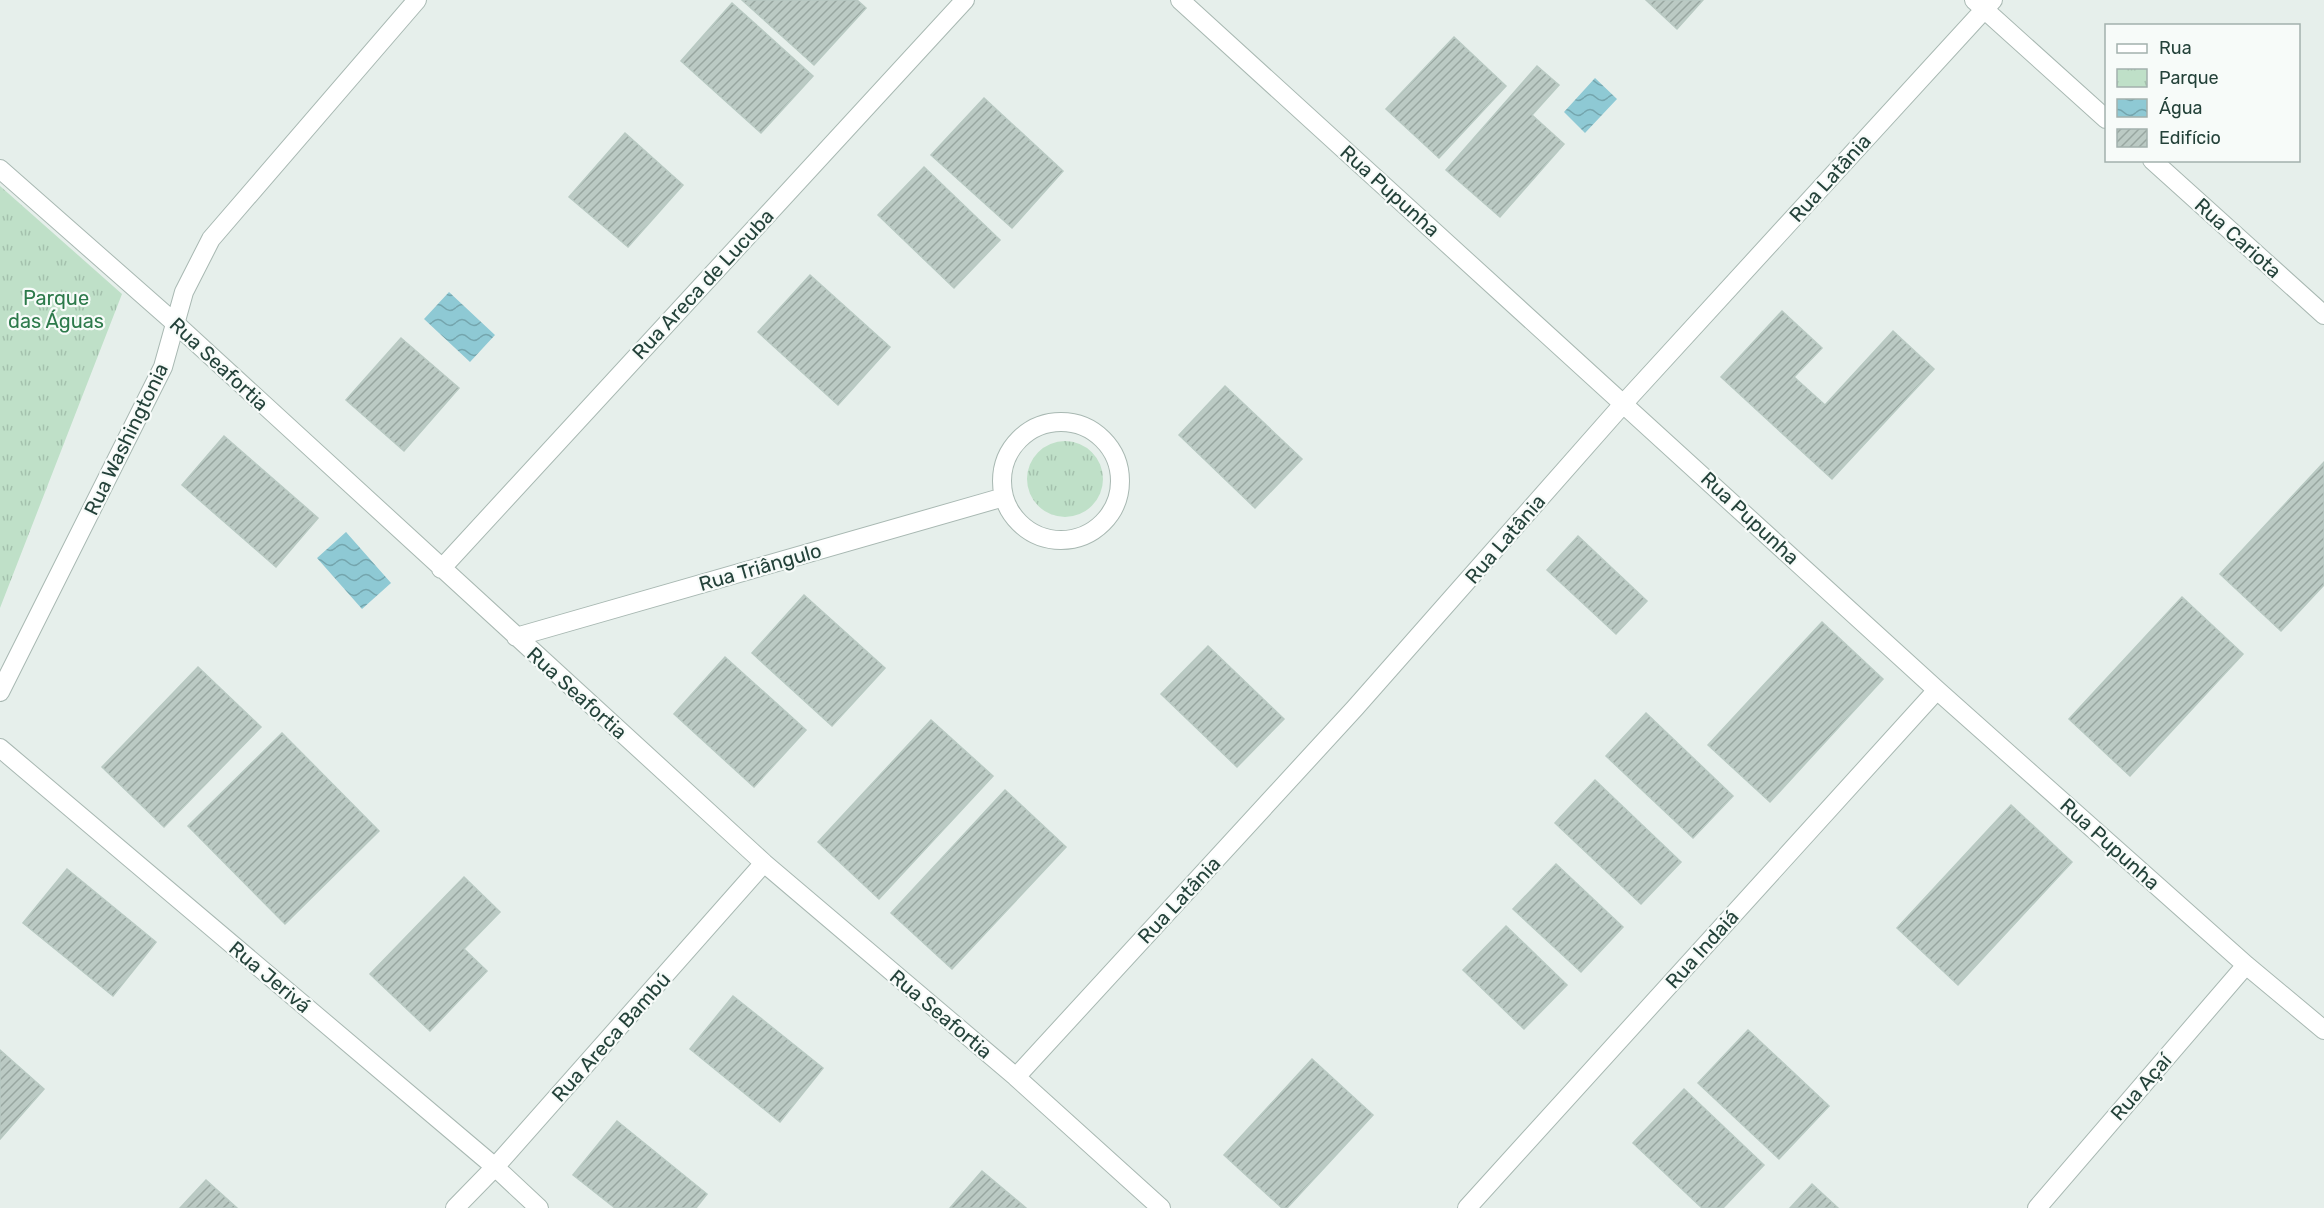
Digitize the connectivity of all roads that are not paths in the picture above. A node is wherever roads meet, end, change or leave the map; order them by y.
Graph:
1 (417, 0) edge
2 (965, 0) edge
3 (1180, 0) edge
4 (1984, 3) edge
5 (2105, 118) edge
6 (2154, 162) edge
7 (0, 169) edge
8 (2324, 315) edge
9 (176, 324) junction
10 (1624, 403) junction
11 (1004, 498) junction
12 (441, 569) junction
13 (516, 637) junction
14 (1937, 690) junction
15 (0, 692) edge
16 (0, 748) edge
17 (764, 863) junction
18 (2246, 965) junction
19 (2324, 1030) edge
20 (1016, 1077) junction
21 (495, 1167) junction
22 (455, 1208) edge
23 (539, 1208) edge
24 (1161, 1208) edge
25 (1467, 1208) edge
26 (2037, 1208) edge

1 - 9 street, Rua Washingtonia
2 - 12 street, Rua Areca de Lucuba
3 - 10 street, Rua Pupunha
4 - 5 street
4 - 10 street, Rua Latânia
6 - 8 street, Rua Cariota
7 - 9 street, Rua Seafortia
9 - 12 street, Rua Seafortia
9 - 15 street, Rua Washingtonia
10 - 14 street, Rua Pupunha
10 - 20 street, Rua Latânia
11 - 11 street
11 - 13 street, Rua Triângulo
12 - 13 street, Rua Seafortia
13 - 17 street, Rua Seafortia
14 - 18 street, Rua Pupunha
14 - 25 street, Rua Indaiá
16 - 21 street, Rua Jerivá
17 - 20 street, Rua Seafortia
17 - 21 street, Rua Areca Bambú
18 - 19 street, Rua Pupunha
18 - 26 street, Rua Açaí
20 - 24 street, Rua Seafortia
21 - 22 street, Rua Areca Bambú
21 - 23 street, Rua Jerivá

